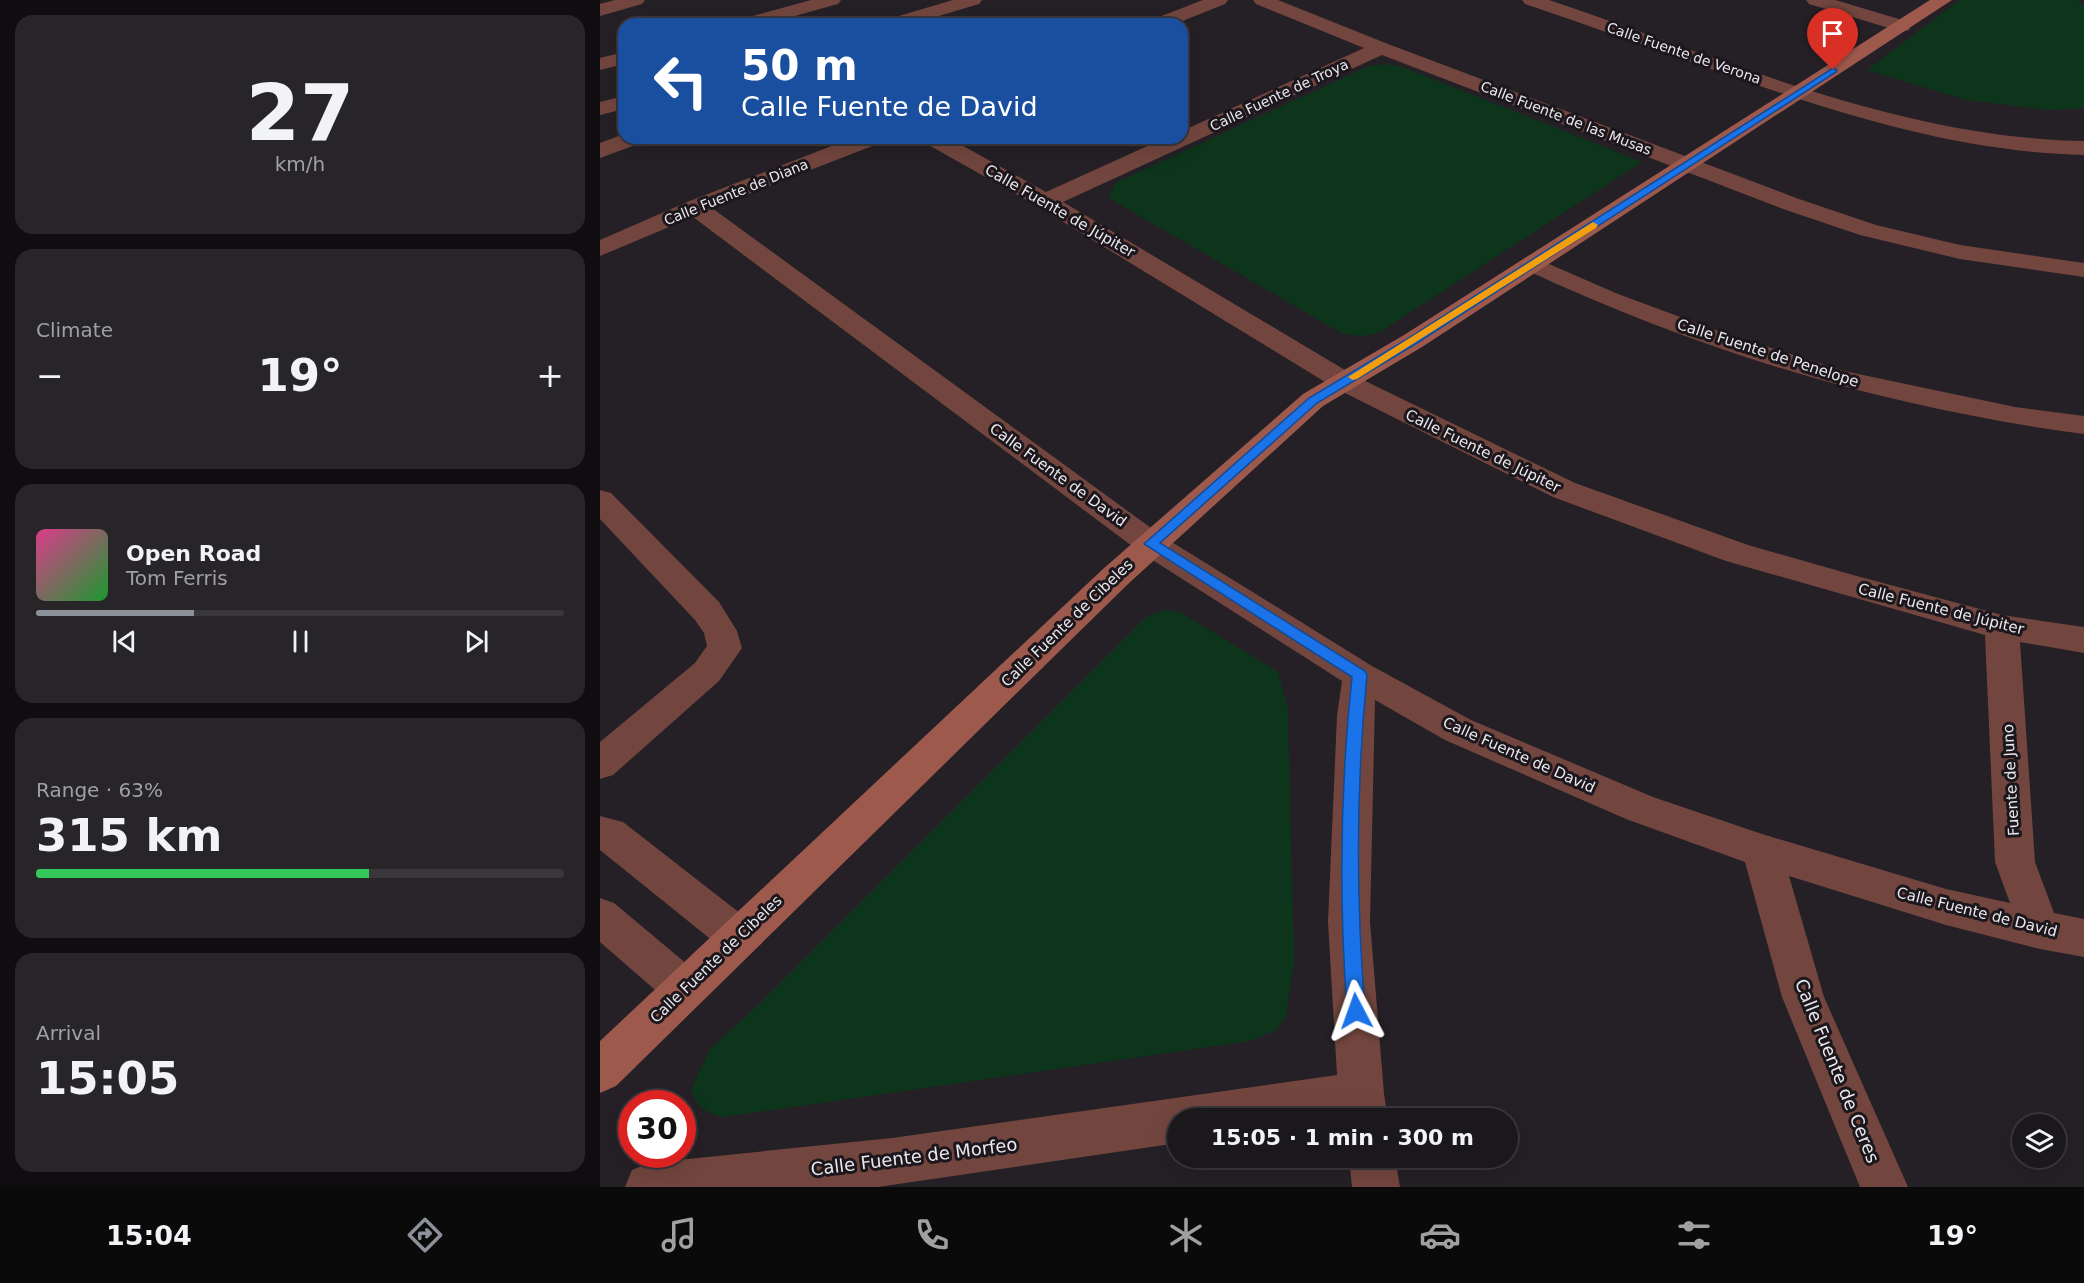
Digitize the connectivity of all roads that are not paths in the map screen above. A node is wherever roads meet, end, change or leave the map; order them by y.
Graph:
1 (636, 0) edge
2 (832, 0) edge
3 (973, 0) edge
4 (1218, 0) edge
5 (1262, 0) edge
6 (1531, 0) edge
7 (1815, 0) edge
8 (1943, 0) edge
9 (600, 10) edge
10 (782, 18) edge
11 (912, 18) edge
12 (1173, 18) edge
13 (1902, 26) junction
14 (1381, 48) junction
15 (618, 60) edge
16 (600, 64) edge
17 (1799, 93) junction
18 (618, 104) edge
19 (600, 109) edge
20 (1188, 136) edge
21 (618, 144) edge
22 (857, 144) edge
23 (944, 144) edge
24 (1170, 144) edge
25 (2084, 148) edge
26 (600, 151) edge
27 (1688, 164) junction
28 (1045, 201) junction
29 (695, 207) junction
30 (600, 249) edge
31 (1533, 264) junction
32 (2084, 270) edge
33 (1345, 382) junction
34 (2084, 425) edge
35 (600, 500) edge
36 (1151, 544) junction
37 (2002, 627) junction
38 (2084, 640) edge
39 (1360, 675) junction
40 (600, 764) edge
41 (600, 833) edge
42 (1762, 851) junction
43 (600, 916) edge
44 (2040, 930) junction
45 (739, 937) junction
46 (2084, 938) edge
47 (685, 989) junction
48 (600, 1071) edge
49 (1363, 1106) edge
50 (1336, 1108) edge
51 (1167, 1122) edge
52 (1373, 1168) edge
53 (891, 1175) edge
54 (649, 1187) edge
55 (1376, 1187) edge
56 (1884, 1187) edge

1 - 9 street
2 - 10 street
3 - 11 street
4 - 12 street
5 - 14 street, Calle Fuente de las Musas
6 - 17 street, Calle Fuente de Verona
7 - 13 street
8 - 13 street, Calle Fuente de Cibeles
13 - 17 street, Calle Fuente de Cibeles
14 - 20 street, Calle Fuente de Troya
14 - 27 street, Calle Fuente de las Musas
15 - 16 street
17 - 25 street, Calle Fuente de Verona
17 - 27 street, Calle Fuente de Cibeles
18 - 19 street
21 - 26 street
22 - 29 street, Calle Fuente de Diana
23 - 28 street, Calle Fuente de Júpiter
24 - 28 street, Calle Fuente de Troya
27 - 31 street, Calle Fuente de Cibeles
27 - 32 street, Calle Fuente de las Musas
28 - 33 street, Calle Fuente de Júpiter
29 - 30 street, Calle Fuente de Diana
29 - 36 street, Calle Fuente de David
31 - 33 street, Calle Fuente de Cibeles
31 - 34 street, Calle Fuente de Penelope
33 - 36 street, Calle Fuente de Cibeles
33 - 37 street, Calle Fuente de Júpiter
35 - 40 street
36 - 39 street, Calle Fuente de David
36 - 45 street, Calle Fuente de Cibeles
37 - 38 street, Calle Fuente de Júpiter
37 - 44 street, Fuente de Juno
39 - 42 street, Calle Fuente de David
39 - 49 street
41 - 45 street
42 - 44 street, Calle Fuente de David
42 - 56 street, Calle Fuente de Ceres
43 - 47 street
44 - 46 street, Calle Fuente de David
45 - 47 street, Calle Fuente de Cibeles
47 - 48 street, Calle Fuente de Cibeles
49 - 50 street
51 - 53 street, Calle Fuente de Morfeo
52 - 55 street
53 - 54 street, Calle Fuente de Morfeo

